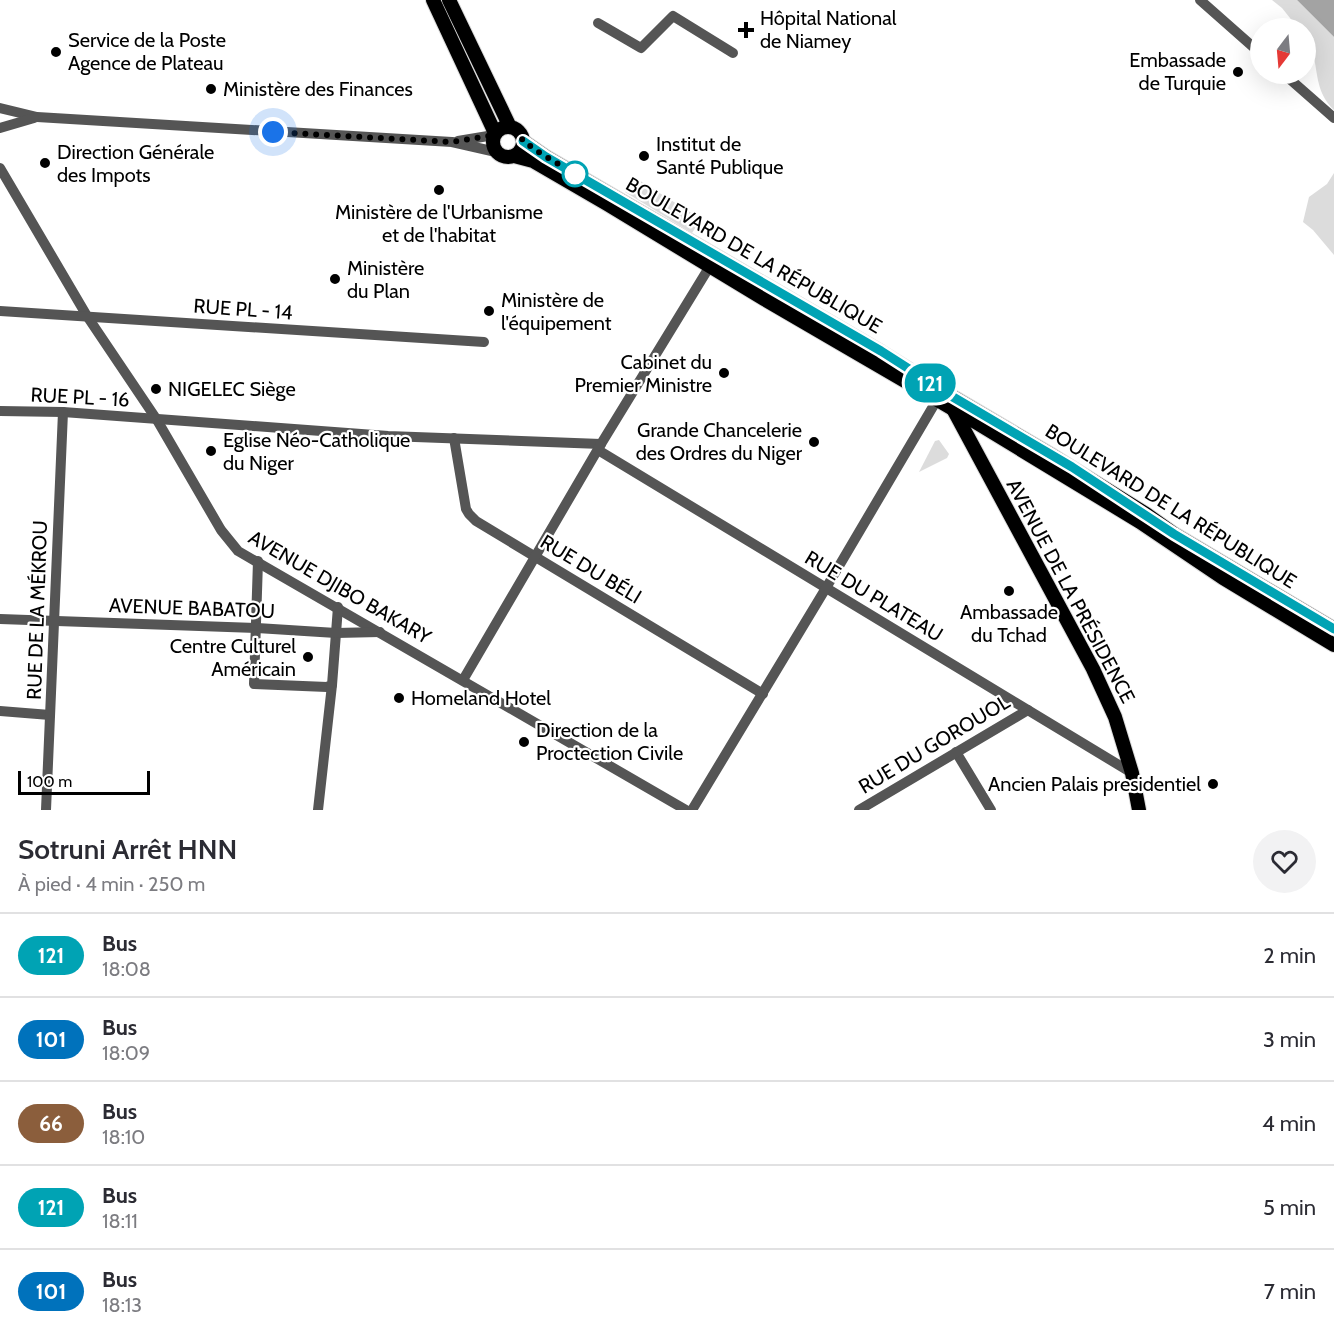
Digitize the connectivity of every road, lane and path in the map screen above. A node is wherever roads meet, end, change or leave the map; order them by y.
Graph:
1 (433, 0) edge
2 (449, 0) edge
3 (1200, 0) edge
4 (598, 23) dead end
5 (1250, 44) edge
6 (734, 53) dead end
7 (1295, 84) edge
8 (0, 108) edge
9 (37, 117) junction
10 (1334, 118) edge
11 (510, 127) junction
12 (0, 129) edge
13 (495, 134) junction
14 (523, 141) junction
15 (452, 142) junction
16 (496, 152) junction
17 (514, 156) junction
18 (0, 169) edge
19 (713, 261) junction
20 (0, 311) edge
21 (87, 316) junction
22 (484, 342) dead end
23 (946, 399) junction
24 (0, 411) edge
25 (63, 412) junction
26 (157, 420) junction
27 (454, 438) junction
28 (600, 447) junction
29 (536, 556) junction
30 (258, 561) junction
31 (826, 588) junction
32 (1276, 602) junction
33 (338, 607) junction
34 (0, 619) edge
35 (55, 621) junction
36 (257, 628) junction
37 (1334, 629) edge
38 (382, 632) junction
39 (336, 633) junction
40 (1334, 645) edge
41 (463, 680) junction
42 (332, 685) junction
43 (763, 694) junction
44 (1028, 710) junction
45 (0, 711) edge
46 (51, 715) junction
47 (956, 752) junction
48 (1132, 773) junction
49 (46, 810) edge
50 (318, 810) edge
51 (686, 810) edge
52 (692, 810) edge
53 (859, 810) edge
54 (992, 810) edge
55 (1139, 810) edge

1 - 13 main road
2 - 11 main road
3 - 5 street
4 - 6 street
7 - 10 street
8 - 9 street
9 - 12 street
9 - 15 street
11 - 13 main road
11 - 14 main road
13 - 15 street
13 - 16 main road
14 - 17 main road
14 - 19 main road, BOULEVARD DE LA RÉPUBLIQUE
15 - 16 street
16 - 17 main road
17 - 19 main road, BOULEVARD DE LA RÉPUBLIQUE
18 - 21 street, AVENUE DJIBO BAKARY
19 - 23 main road, BOULEVARD DE LA RÉPUBLIQUE
19 - 28 street
20 - 21 street, RUE PL - 14
21 - 22 street, RUE PL - 14
21 - 26 street, AVENUE DJIBO BAKARY
23 - 31 street
23 - 32 main road, BOULEVARD DE LA RÉPUBLIQUE
23 - 48 main road, AVENUE DE LA PRÉSIDENCE
24 - 25 street, RUE PL - 16
25 - 26 street, RUE PL - 16
25 - 35 street, RUE DE LA MÉKROU
26 - 27 street, RUE DU PLATEAU
26 - 30 street, AVENUE DJIBO BAKARY
27 - 28 street, RUE DU PLATEAU
27 - 29 street, RUE DU BÉLI
28 - 29 street
28 - 31 street, RUE DU PLATEAU
29 - 41 street
29 - 43 street, RUE DU BÉLI
30 - 33 street, AVENUE DJIBO BAKARY
30 - 36 street
31 - 43 street
31 - 44 street, RUE DU PLATEAU
32 - 37 main road, BOULEVARD DE LA RÉPUBLIQUE
32 - 40 main road, BOULEVARD DE LA RÉPUBLIQUE
33 - 38 street, AVENUE DJIBO BAKARY
33 - 39 street
34 - 35 street, AVENUE BABATOU
35 - 36 street, AVENUE BABATOU
35 - 46 street, RUE DE LA MÉKROU
36 - 39 street, AVENUE BABATOU
36 - 42 street
38 - 39 street, AVENUE BABATOU
38 - 41 street, AVENUE DJIBO BAKARY
39 - 42 street
41 - 51 street, AVENUE DJIBO BAKARY
42 - 50 street
43 - 52 street
44 - 47 street, RUE DU GOROUOL
44 - 48 street, RUE DU PLATEAU
45 - 46 street
46 - 49 street, RUE DE LA MÉKROU
47 - 53 street, RUE DU GOROUOL
47 - 54 street
48 - 55 main road, AVENUE DE LA PRÉSIDENCE

